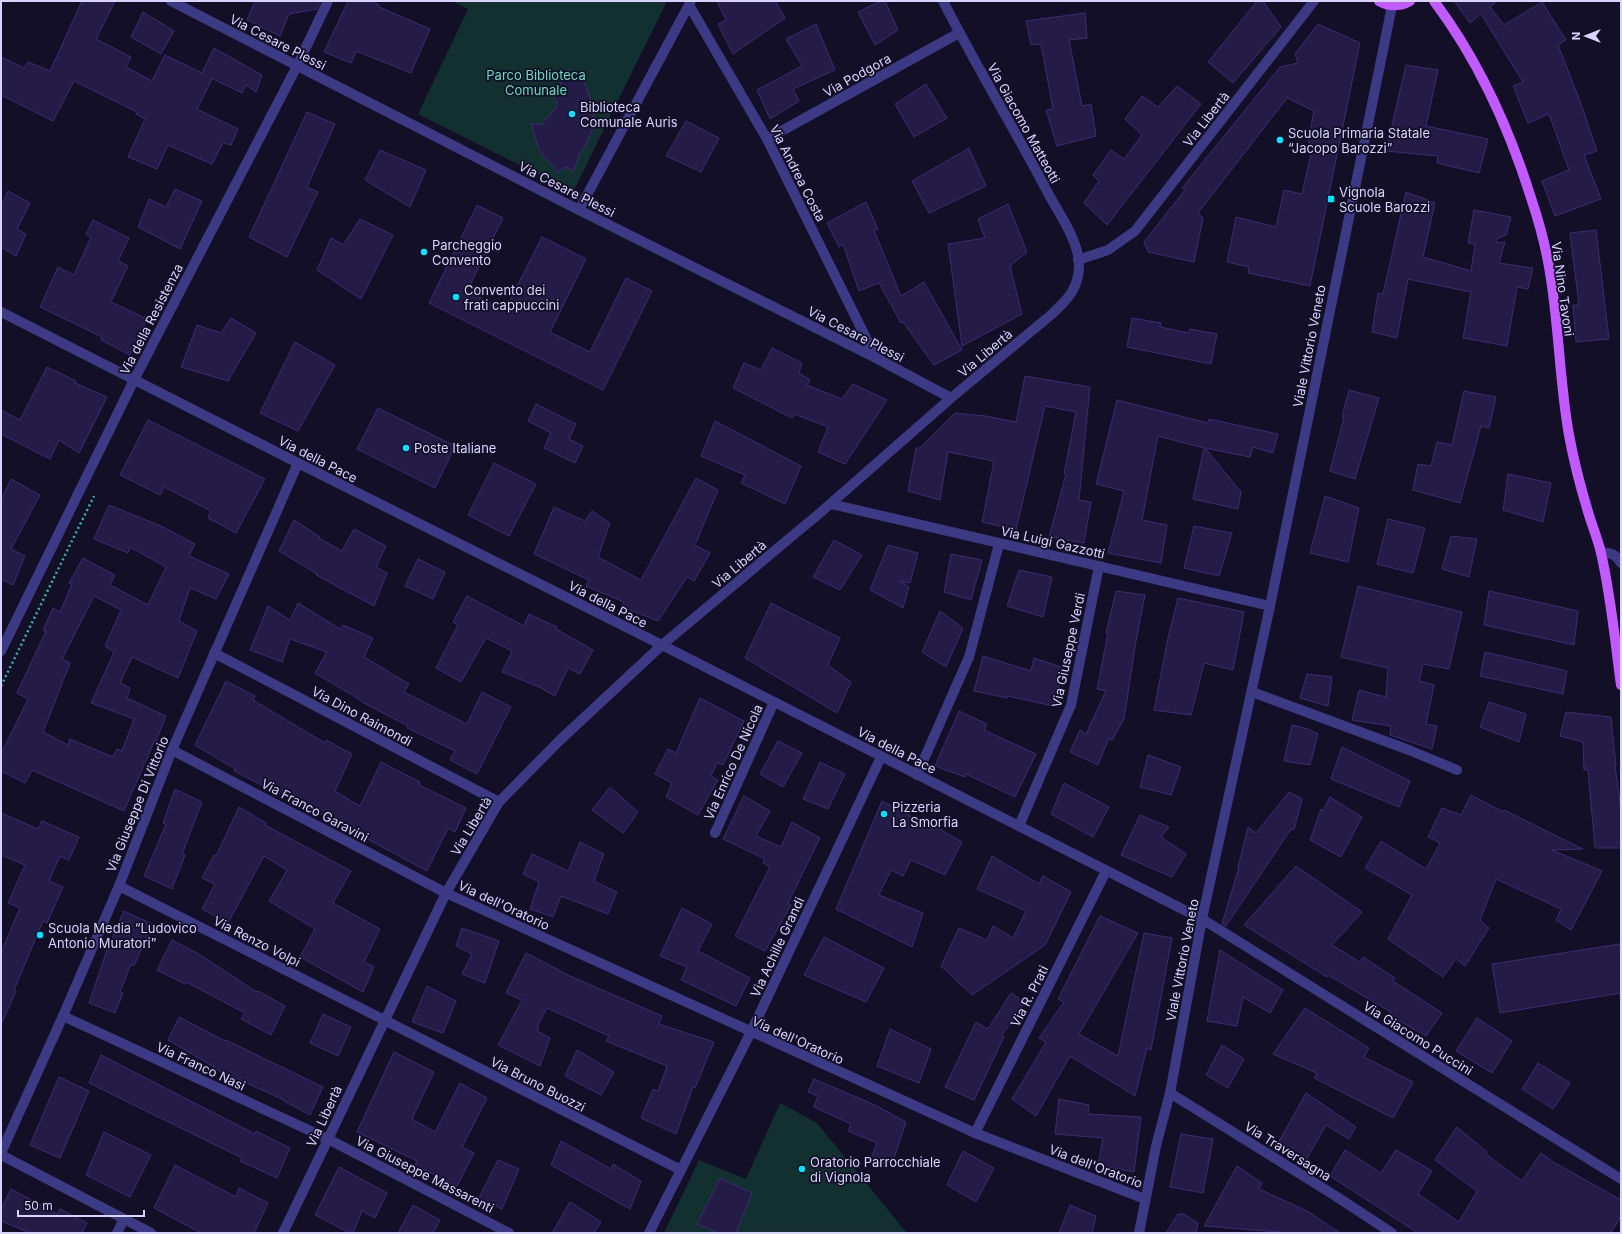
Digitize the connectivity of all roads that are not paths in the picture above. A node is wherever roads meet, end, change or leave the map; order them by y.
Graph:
1 (171, 1) edge
2 (328, 1) edge
3 (943, 1) edge
4 (1314, 1) edge
5 (1379, 1) edge
6 (1410, 1) edge
7 (1434, 1) edge
8 (690, 3) edge
9 (1392, 6) junction
10 (959, 33) junction
11 (297, 66) junction
12 (767, 139) junction
13 (579, 210) junction
14 (1078, 260) junction
15 (1, 312) edge
16 (876, 358) junction
17 (134, 380) junction
18 (951, 398) junction
19 (298, 464) junction
20 (831, 504) junction
21 (999, 544) junction
22 (1601, 552) junction
23 (1621, 563) edge
24 (1099, 566) junction
25 (1270, 606) junction
26 (662, 645) junction
27 (1, 651) edge
28 (214, 653) junction
29 (1621, 685) edge
30 (1252, 692) junction
31 (774, 702) junction
32 (172, 750) junction
33 (881, 757) junction
34 (1457, 770) dead end
35 (917, 774) junction
36 (499, 802) junction
37 (1019, 826) junction
38 (715, 833) dead end
39 (1106, 871) junction
40 (119, 886) junction
41 (446, 893) junction
42 (1202, 919) junction
43 (63, 1016) junction
44 (384, 1020) junction
45 (750, 1032) junction
46 (1170, 1093) junction
47 (975, 1133) junction
48 (328, 1139) junction
49 (1, 1154) edge
50 (681, 1170) junction
51 (1621, 1179) edge
52 (1145, 1198) junction
53 (124, 1219) junction
54 (117, 1233) edge
55 (150, 1233) edge
56 (283, 1233) edge
57 (510, 1233) edge
58 (649, 1233) edge
59 (1139, 1233) edge
60 (1392, 1233) edge

1 - 11 street, Via Cesare Plessi
2 - 11 street, Via della Resistenza
3 - 10 street, Via Giacomo Matteotti
4 - 14 street, Via Libertà
5 - 9 main road
6 - 9 main road
7 - 22 main road, Via Nino Tavoni
8 - 12 street, Via Andrea Costa
8 - 13 street
9 - 25 street, Viale Vittorio Veneto
10 - 12 street, Via Podgora
10 - 14 street, Via Giacomo Matteotti
11 - 13 street, Via Cesare Plessi
11 - 17 street, Via della Resistenza
12 - 16 street, Via Andrea Costa
13 - 16 street, Via Cesare Plessi
14 - 18 street, Via Libertà
15 - 17 street, Via della Pace
16 - 18 street, Via Cesare Plessi
17 - 19 street, Via della Pace
17 - 27 street, Via della Resistenza
18 - 20 street, Via Libertà
19 - 26 street, Via della Pace
19 - 28 street, Via Giuseppe Di Vittorio
20 - 21 street, Via Luigi Gazzotti
20 - 26 street, Via Libertà
21 - 24 street, Via Luigi Gazzotti
21 - 35 street
22 - 23 street
22 - 29 main road, Via Nino Tavoni
24 - 25 street, Via Luigi Gazzotti
24 - 37 street, Via Giuseppe Verdi
25 - 30 street, Viale Vittorio Veneto
26 - 31 street, Via della Pace
26 - 36 street, Via Libertà
28 - 32 street, Via Giuseppe Di Vittorio
28 - 36 street, Via Dino Raimondi
30 - 34 street
30 - 42 street, Viale Vittorio Veneto
31 - 33 street, Via della Pace
31 - 38 street, Via Enrico De Nicola
32 - 40 street, Via Giuseppe Di Vittorio
32 - 41 street, Via Franco Garavini
33 - 35 street, Via della Pace
33 - 45 street, Via Achille Grandi
35 - 37 street, Via della Pace
36 - 41 street, Via Libertà
37 - 39 street, Via della Pace
39 - 42 street, Via della Pace
39 - 47 street, Via R. Prati
40 - 43 street, Via Giuseppe Di Vittorio
40 - 44 street, Via Renzo Volpi
41 - 44 street, Via Libertà
41 - 45 street, Via dell'Oratorio
42 - 46 street, Viale Vittorio Veneto
42 - 51 street, Via Giacomo Puccini
43 - 48 street, Via Franco Nasi
43 - 49 street, Via Giuseppe Di Vittorio
44 - 48 street, Via Libertà
44 - 50 street, Via Bruno Buozzi
45 - 47 street, Via dell'Oratorio
45 - 50 street, Via Achille Grandi
46 - 52 street, Viale Vittorio Veneto
46 - 60 street, Via Traversagna
47 - 52 street, Via dell'Oratorio
48 - 56 street, Via Libertà
48 - 57 street, Via Giuseppe Massarenti
49 - 53 street
50 - 58 street, Via Achille Grandi
52 - 59 street, Viale Vittorio Veneto
53 - 54 street
53 - 55 street

